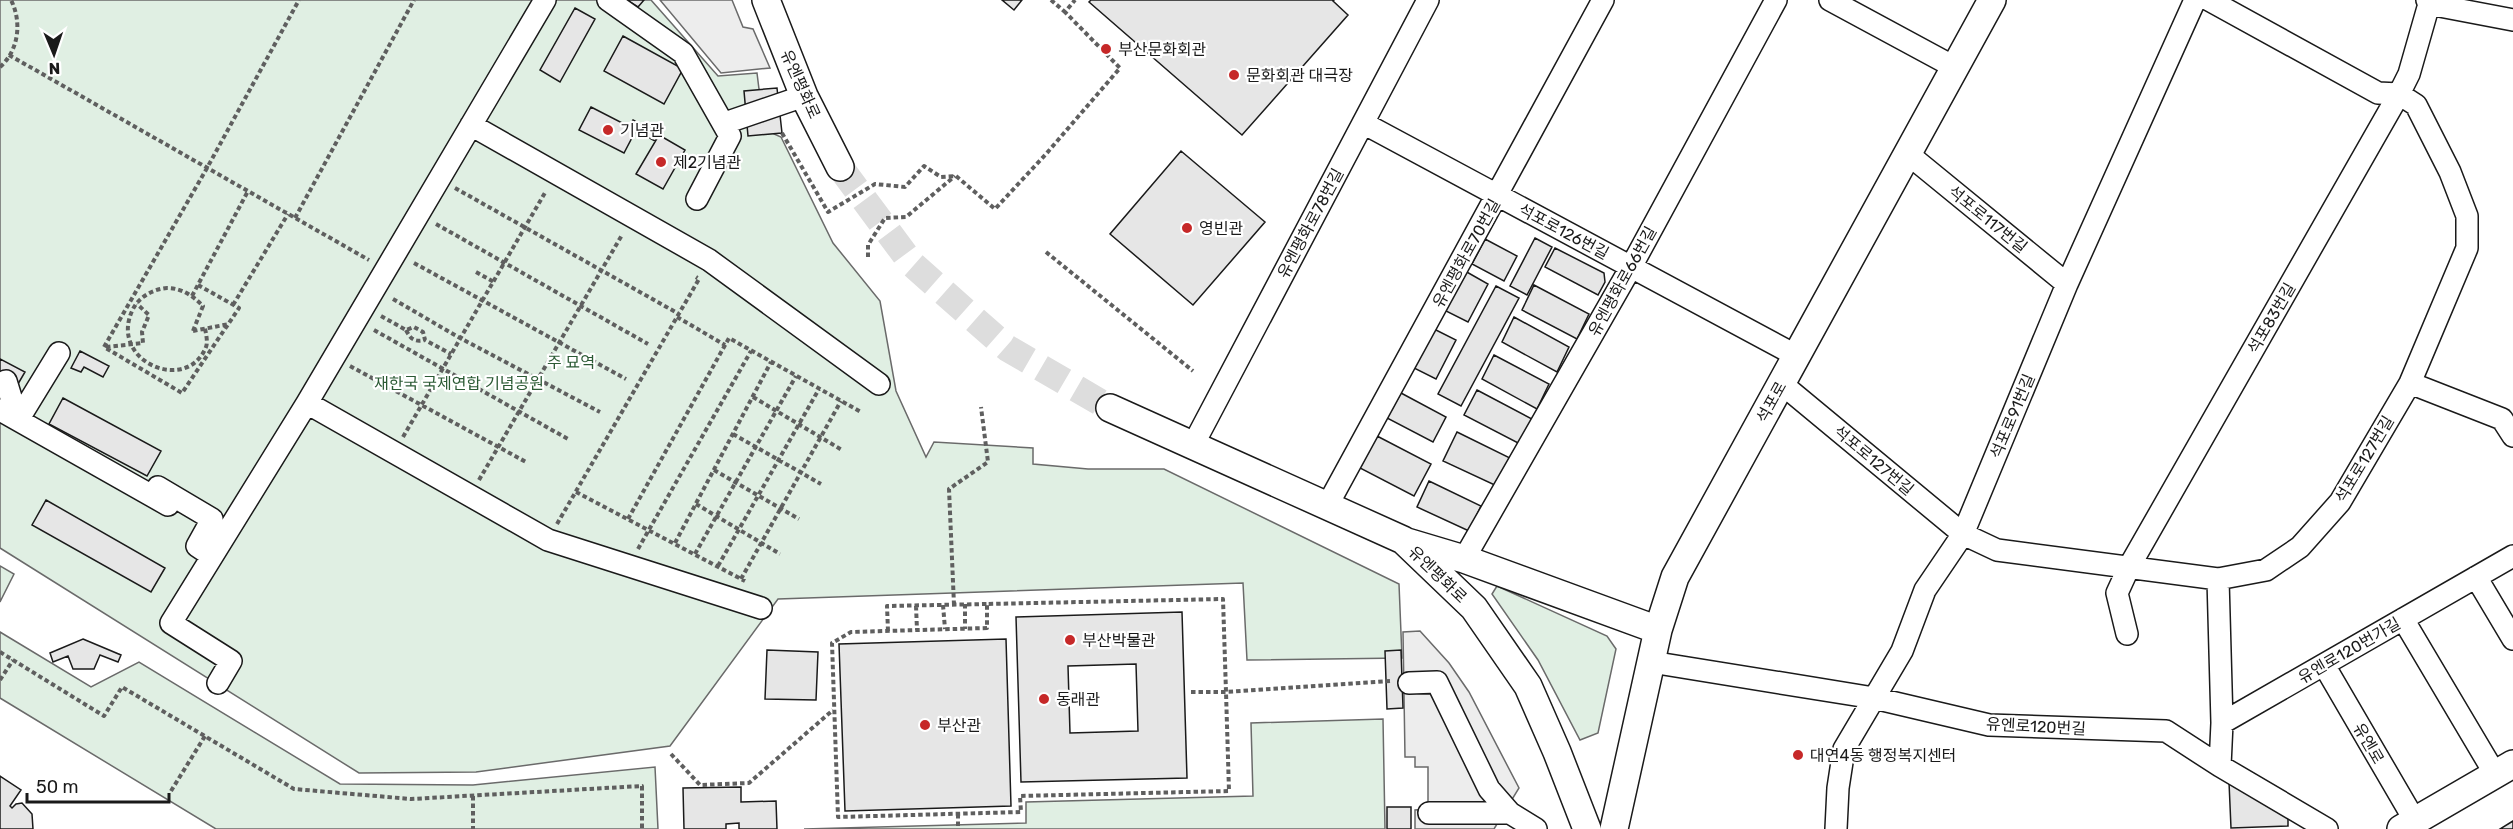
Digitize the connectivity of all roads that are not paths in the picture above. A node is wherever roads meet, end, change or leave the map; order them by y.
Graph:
1 (545, 0) edge
2 (609, 0) edge
3 (766, 0) edge
4 (1428, 0) edge
5 (1603, 0) edge
6 (1776, 0) edge
7 (1830, 0) edge
8 (1992, 0) edge
9 (2195, 0) edge
10 (2208, 0) edge
11 (2429, 2) edge
12 (2513, 20) edge
13 (1956, 68) junction
14 (2399, 94) junction
15 (804, 96) junction
16 (725, 123) junction
17 (1363, 123) junction
18 (471, 125) junction
19 (1908, 154) junction
20 (840, 167) tunnel mouth
21 (1498, 195) junction
22 (697, 199) dead end
23 (1630, 267) junction
24 (2067, 284) junction
25 (59, 353) dead end
26 (1797, 356) junction
27 (6, 381) dead end
28 (2410, 383) junction
29 (879, 384) dead end
30 (1782, 384) junction
31 (307, 403) junction
32 (1110, 408) tunnel mouth
33 (9, 415) edge
34 (2513, 436) edge
35 (1193, 446) junction
36 (1327, 506) junction
37 (1962, 534) junction
38 (1403, 540) junction
39 (212, 556) junction
40 (2513, 556) edge
41 (1464, 559) junction
42 (2128, 567) junction
43 (2476, 577) junction
44 (2218, 579) junction
45 (761, 608) dead end
46 (2403, 619) junction
47 (1658, 630) junction
48 (2127, 634) dead end
49 (2513, 639) edge
50 (1651, 662) junction
51 (2324, 665) junction
52 (1400, 682) road end
53 (218, 683) dead end
54 (1874, 698) junction
55 (2222, 723) junction
56 (2220, 766) junction
57 (2504, 769) edge
58 (1429, 813) dead end
59 (1510, 813) junction
60 (2408, 825) edge
61 (1536, 829) edge
62 (1587, 829) edge
63 (1614, 829) edge
64 (1836, 829) edge
65 (2327, 829) edge

1 - 18 street
2 - 16 street
3 - 15 main road, 유엔평화로
4 - 17 street, 유엔평화로78번길
5 - 21 street, 유엔평화로70번길
6 - 23 street, 유엔평화로66번길
7 - 13 street
8 - 13 main road, 석포로
9 - 24 street, 석포로91번길
10 - 14 street
11 - 12 street
11 - 14 street, 석포83번길
13 - 19 main road, 석포로
14 - 28 street, 석포로127번길
14 - 42 street, 석포83번길
15 - 16 street
15 - 20 main road, 유엔평화로
16 - 22 street
17 - 21 street, 석포로126번길
17 - 35 street, 유엔평화로78번길
18 - 29 street
18 - 31 street
19 - 24 street, 석포로117번길
19 - 26 main road, 석포로
21 - 23 street, 석포로126번길
21 - 36 street, 유엔평화로70번길
23 - 26 street, 석포로126번길
23 - 41 street, 유엔평화로66번길
24 - 37 street, 석포로91번길
25 - 33 street
26 - 30 main road, 석포로
27 - 33 street
28 - 34 street
28 - 44 street, 석포로127번길
30 - 37 street, 석포로127번길
30 - 47 main road, 석포로
31 - 39 street
31 - 45 street
32 - 35 main road, 유엔평화로
33 - 39 street
35 - 36 main road, 유엔평화로
36 - 38 main road, 유엔평화로
37 - 42 street, 석포로127번길
37 - 54 street, 석포로91번길
38 - 41 main road
38 - 62 main road, 유엔평화로
39 - 53 street
40 - 43 street, 유엔로120번가길
41 - 47 main road
42 - 44 street, 석포로127번길
42 - 48 street, 석포83번길
43 - 46 street, 유엔로120번가길
43 - 49 street
44 - 55 street
46 - 51 street, 유엔로120번가길
46 - 57 street, 유엔로
47 - 50 main road, 석포로
50 - 54 street, 유엔로120번길
50 - 63 main road, 석포로
51 - 55 street, 유엔로120번가길
51 - 60 street, 유엔로
52 - 59 street
54 - 56 street, 유엔로120번길
54 - 64 street, 석포로91번길
55 - 56 street
56 - 65 street, 유엔로120번길
57 - 60 main road, 유엔로
58 - 59 street
59 - 61 street

